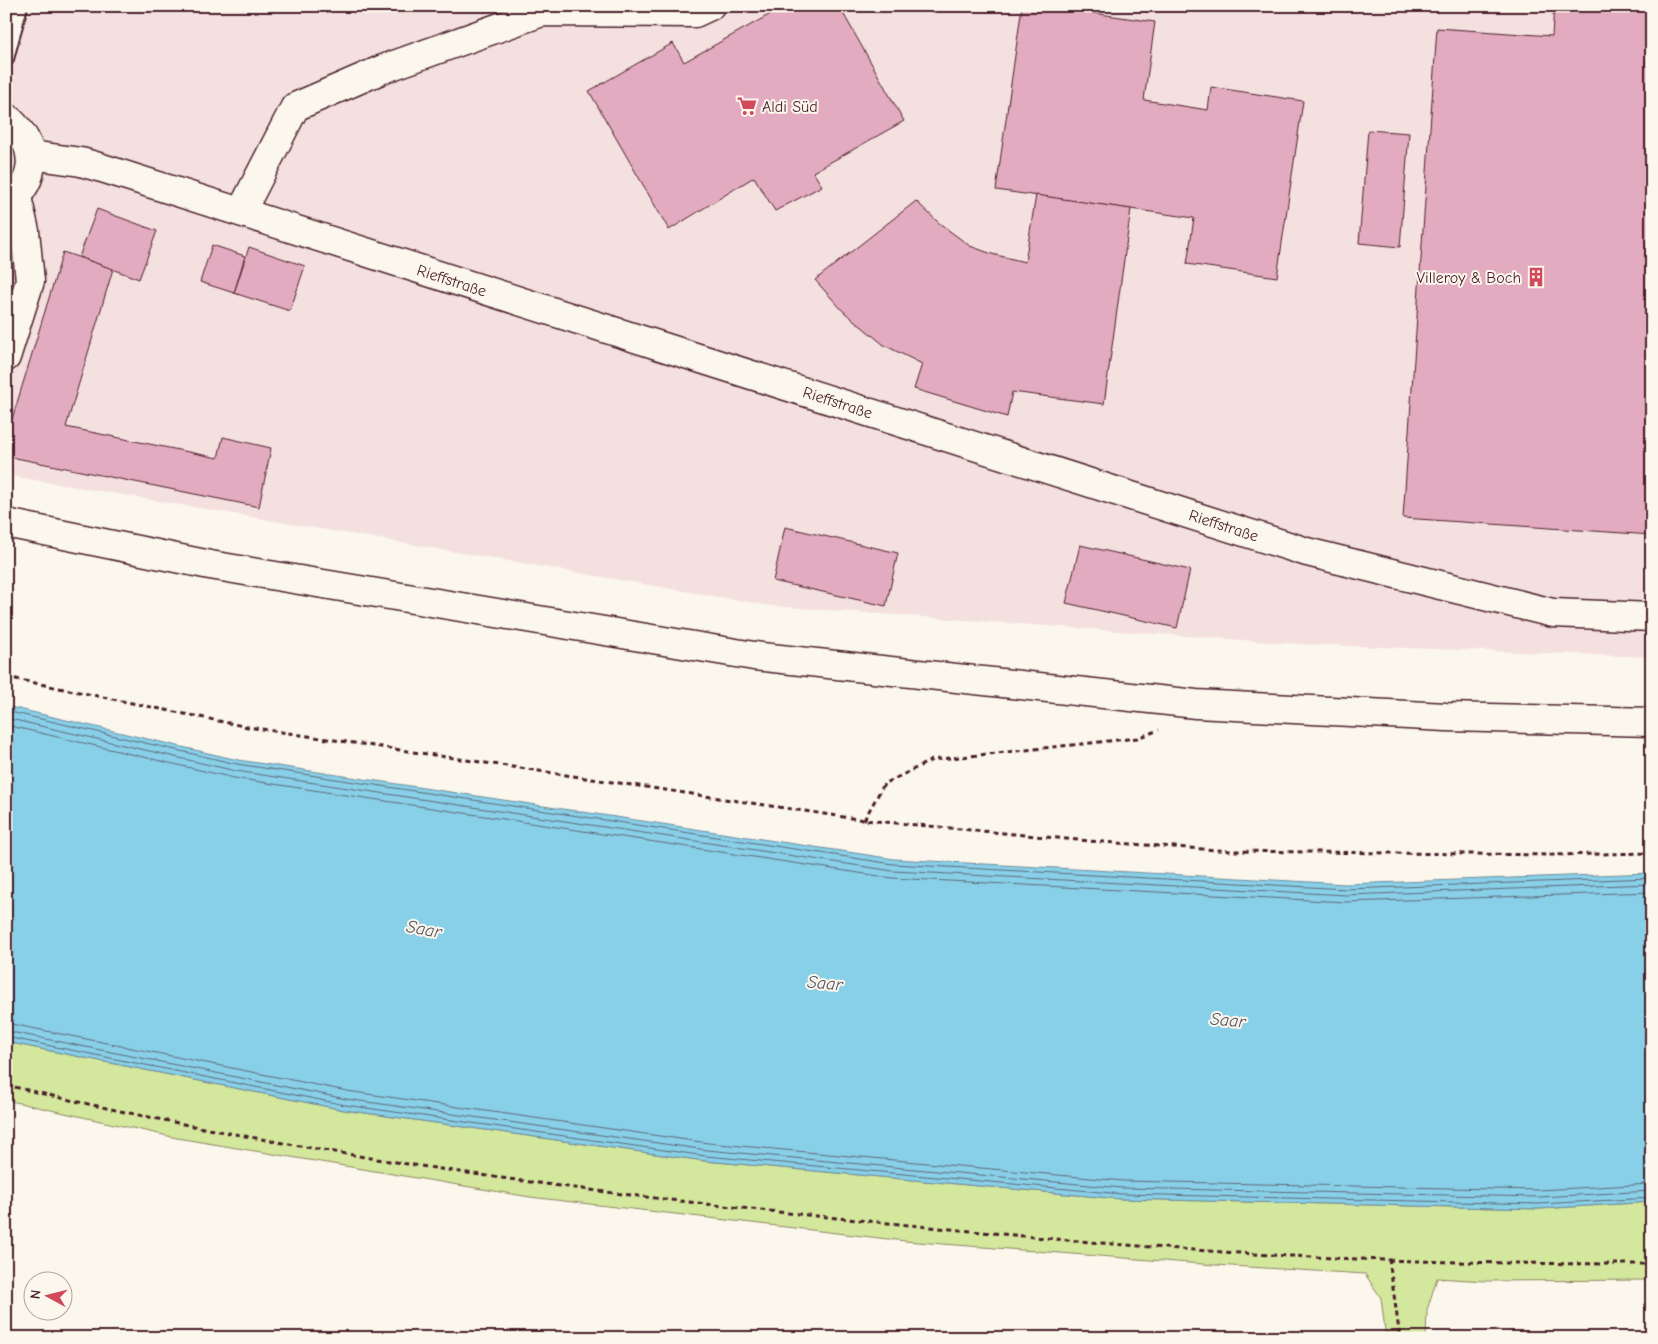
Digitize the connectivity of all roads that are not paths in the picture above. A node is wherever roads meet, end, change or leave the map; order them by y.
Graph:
1 (20, 6) edge
2 (710, 6) edge
3 (6, 59) edge
4 (6, 118) edge
5 (31, 155) junction
6 (11, 201) edge
7 (241, 212) junction
8 (6, 357) edge
9 (6, 523) edge
10 (1652, 617) edge
11 (1652, 722) edge

1 - 3 lane
2 - 7 street
4 - 5 street
5 - 6 street
5 - 7 street, Rieffstraße
6 - 8 street
7 - 10 street, Rieffstraße
9 - 11 street

